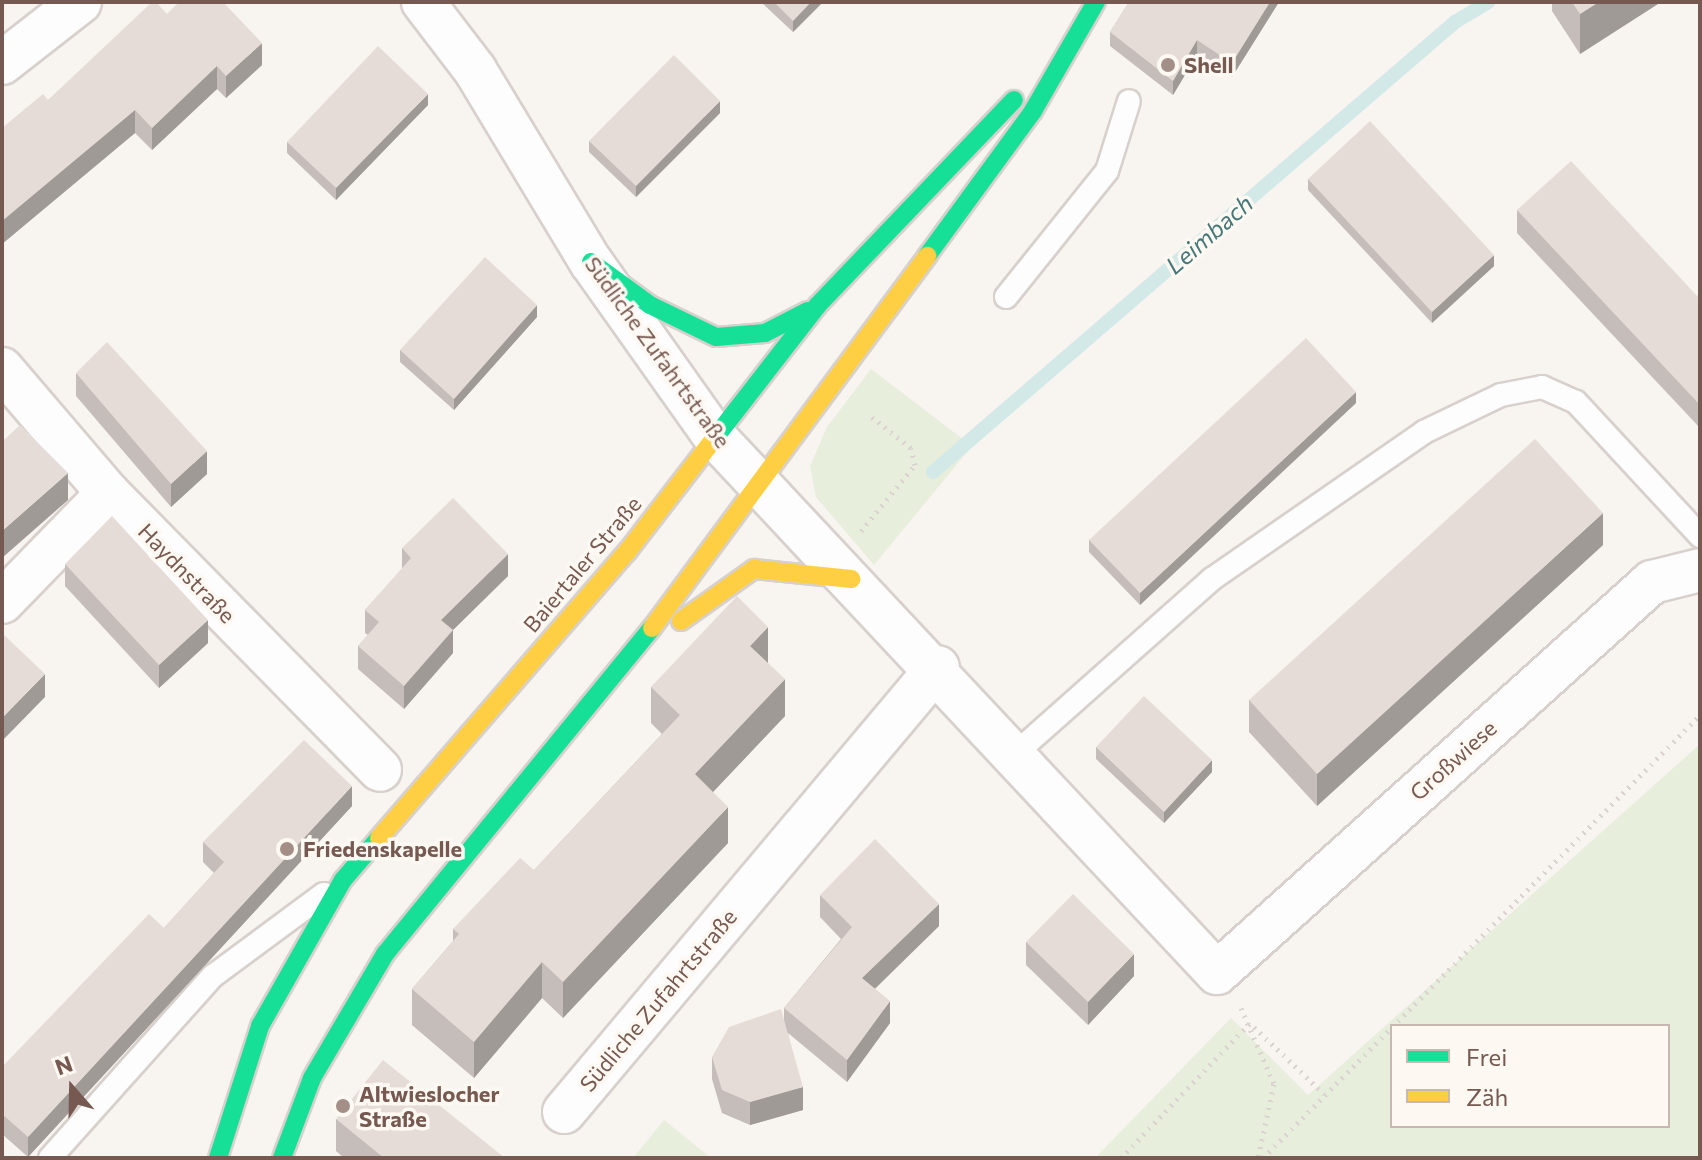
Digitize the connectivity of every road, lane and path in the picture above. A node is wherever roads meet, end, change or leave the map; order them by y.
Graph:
1 (80, 2) edge
2 (423, 2) edge
3 (1096, 2) edge
4 (1064, 54) junction
5 (2, 63) edge
6 (1129, 101) dead end
7 (591, 262) junction
8 (1006, 297) dead end
9 (817, 306) junction
10 (2, 369) edge
11 (832, 387) junction
12 (715, 437) junction
13 (761, 486) junction
14 (108, 493) junction
15 (1700, 536) edge
16 (1700, 570) edge
17 (843, 571) junction
18 (2, 602) edge
19 (938, 667) junction
20 (615, 671) junction
21 (1700, 715) edge
22 (1016, 753) junction
23 (380, 770) dead end
24 (343, 880) junction
25 (1217, 973) joint
26 (1250, 1023) junction
27 (1393, 1024) edge
28 (1390, 1027) edge
29 (1324, 1094) junction
30 (564, 1112) dead end
31 (50, 1158) edge
32 (218, 1158) edge
33 (282, 1158) edge
34 (1121, 1158) edge
35 (1260, 1158) edge

1 - 5 street
2 - 7 street, Südliche Zufahrtstraße
3 - 4 main road, Baiertaler Straße
4 - 9 main road, Baiertaler Straße
4 - 11 main road, Baiertaler Straße
6 - 8 lane
7 - 9 main road
7 - 12 street, Südliche Zufahrtstraße
9 - 12 main road, Baiertaler Straße
10 - 14 street, Haydnstraße
11 - 13 main road, Baiertaler Straße
11 - 17 path
12 - 13 street, Südliche Zufahrtstraße
12 - 24 main road, Baiertaler Straße
13 - 17 street, Südliche Zufahrtstraße
13 - 20 main road, Baiertaler Straße
14 - 18 street
14 - 23 street, Haydnstraße
15 - 22 lane
16 - 25 street, Großwiese
17 - 19 street, Südliche Zufahrtstraße
17 - 20 main road
19 - 22 street, Südliche Zufahrtstraße
19 - 30 street, Südliche Zufahrtstraße
20 - 33 main road, Baiertaler Straße
21 - 27 path
22 - 25 street, Südliche Zufahrtstraße
24 - 31 lane
24 - 32 main road, Baiertaler Straße
26 - 29 path
26 - 34 path
26 - 35 path
28 - 29 path
29 - 35 path

